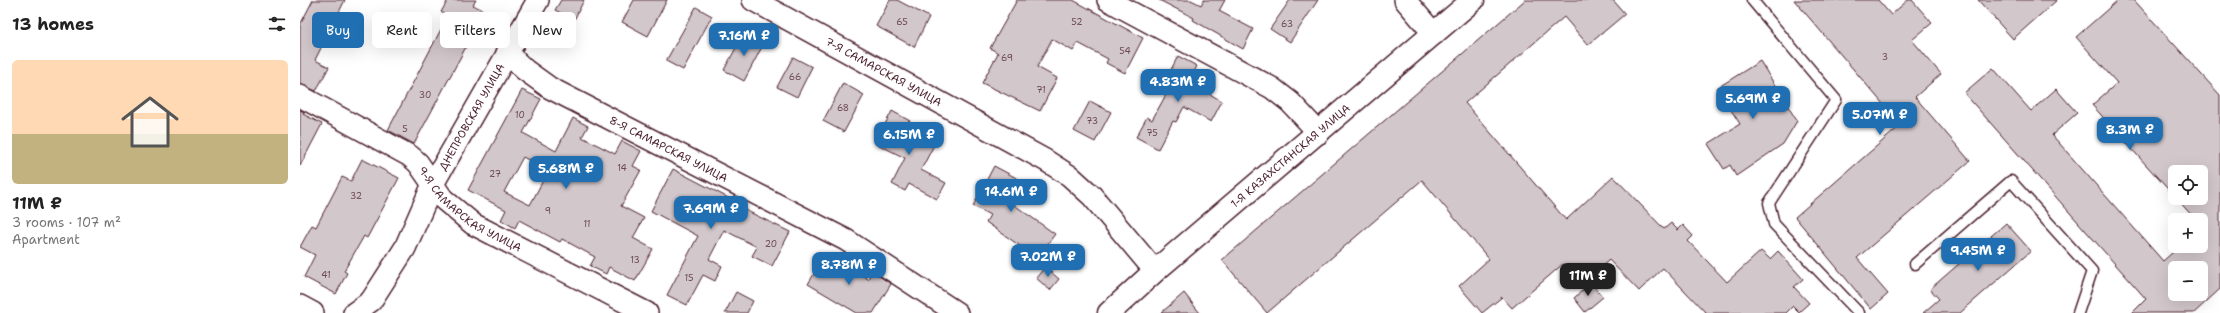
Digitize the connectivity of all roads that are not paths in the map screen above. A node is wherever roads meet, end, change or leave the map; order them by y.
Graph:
1 (538, 0) edge
2 (753, 0) edge
3 (1108, 0) edge
4 (1405, 0) edge
5 (1473, 0) edge
6 (1752, 0) edge
7 (1434, 34) junction
8 (507, 52) junction
9 (300, 96) edge
10 (1319, 133) junction
11 (433, 184) junction
12 (1915, 264) dead end
13 (1155, 271) junction
14 (300, 306) edge
15 (313, 313) edge
16 (354, 313) edge
17 (647, 313) edge
18 (958, 313) edge
19 (1109, 313) edge
20 (1859, 313) edge
21 (2078, 313) edge

1 - 8 street, ДНЕПРОВСКАЯ УЛИЦА
2 - 13 street, 7-Я САМАРСКАЯ УЛИЦА
3 - 10 street
4 - 7 street
5 - 7 street, 1-Я КАЗАХСТАНСКАЯ УЛИЦА
6 - 20 lane
7 - 10 street, 1-Я КАЗАХСТАНСКАЯ УЛИЦА
8 - 11 street, ДНЕПРОВСКАЯ УЛИЦА
8 - 18 street, 8-Я САМАРСКАЯ УЛИЦА
9 - 11 street, 9-Я САМАРСКАЯ УЛИЦА
10 - 13 street, 1-Я КАЗАХСТАНСКАЯ УЛИЦА
11 - 16 street, ДНЕПРОВСКАЯ УЛИЦА
11 - 17 street, 9-Я САМАРСКАЯ УЛИЦА
12 - 21 lane
13 - 19 street, 1-Я КАЗАХСТАНСКАЯ УЛИЦА
14 - 15 street

